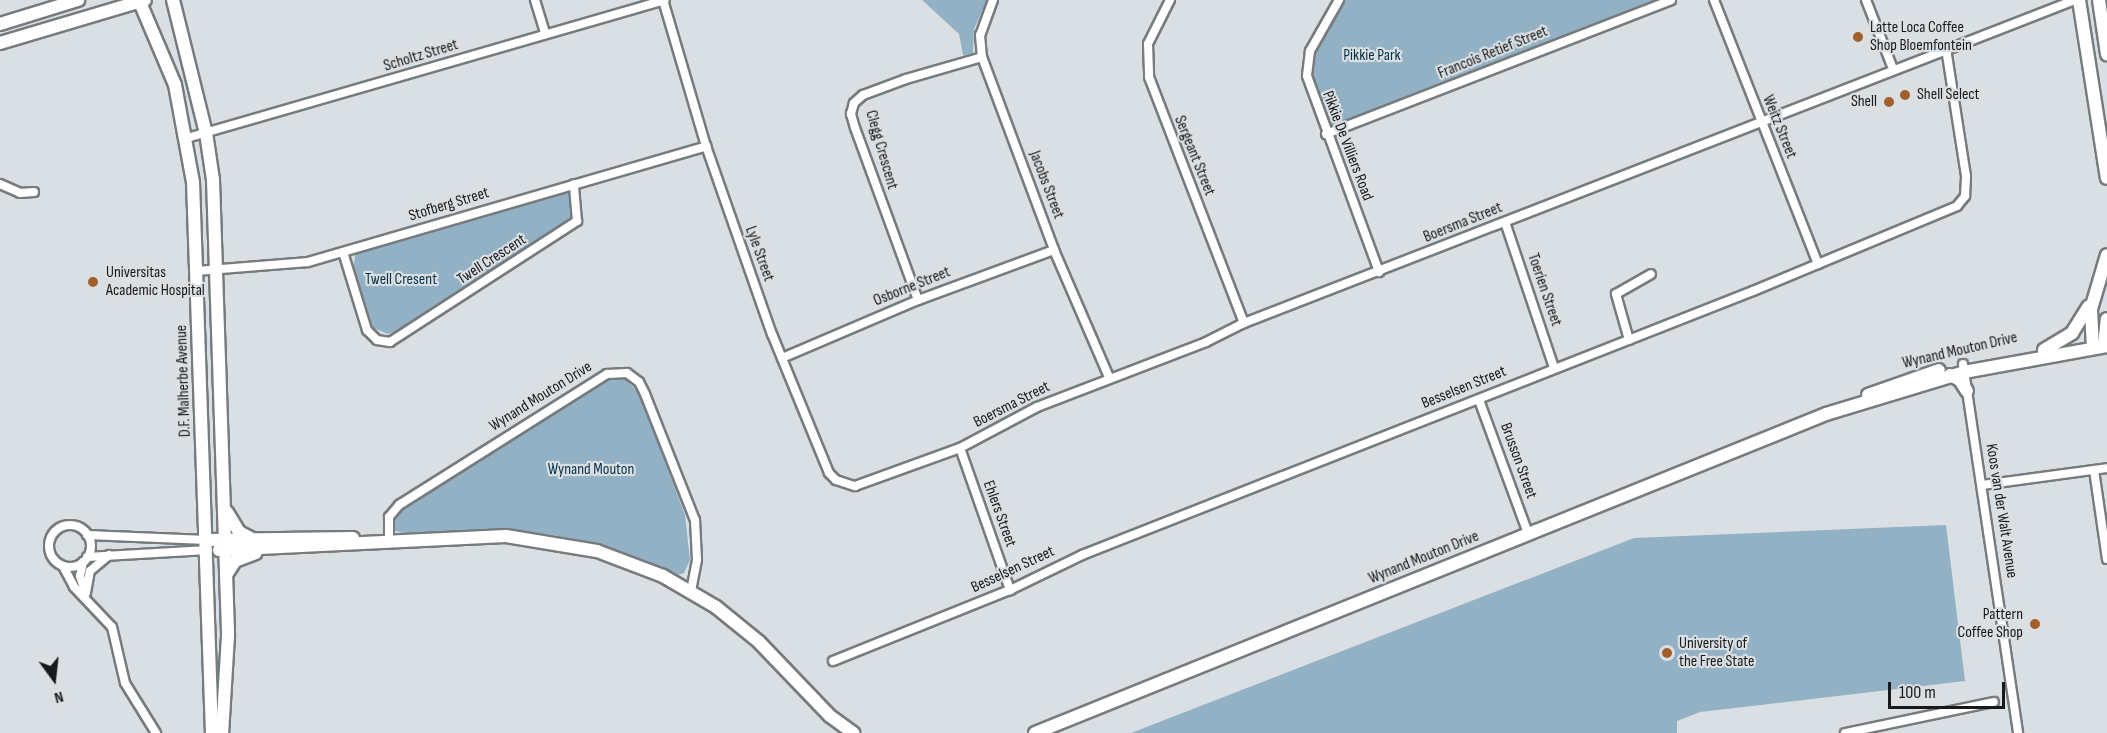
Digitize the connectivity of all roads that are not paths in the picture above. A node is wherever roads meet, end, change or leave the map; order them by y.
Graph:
1 (78, 0) edge
2 (173, 0) edge
3 (184, 0) edge
4 (535, 0) edge
5 (663, 0) edge
6 (993, 0) edge
7 (1170, 0) edge
8 (1339, 0) edge
9 (1671, 0) edge
10 (1714, 0) edge
11 (1866, 0) edge
12 (2077, 0) edge
13 (2099, 0) edge
14 (142, 1) edge
15 (0, 24) edge
16 (179, 29) junction
17 (545, 33) junction
18 (0, 43) edge
19 (1946, 49) junction
20 (2107, 54) edge
21 (982, 57) junction
22 (1893, 69) junction
23 (1760, 120) junction
24 (206, 133) junction
25 (1326, 134) junction
26 (187, 138) junction
27 (706, 146) junction
28 (2107, 178) edge
29 (0, 184) edge
30 (574, 184) junction
31 (34, 192) dead end
32 (1505, 222) junction
33 (1054, 250) junction
34 (343, 252) junction
35 (2107, 255) edge
36 (1818, 264) junction
37 (216, 269) junction
38 (197, 271) junction
39 (1379, 272) junction
40 (1651, 274) dead end
41 (2094, 292) junction
42 (918, 300) junction
43 (2107, 319) edge
44 (1244, 323) junction
45 (1629, 340) junction
46 (2101, 344) edge
47 (2044, 350) junction
48 (782, 357) junction
49 (1554, 368) junction
50 (1963, 368) junction
51 (1950, 375) junction
52 (1109, 377) junction
53 (1909, 384) junction
54 (1967, 391) junction
55 (1479, 400) junction
56 (960, 448) junction
57 (2107, 468) edge
58 (2094, 470) junction
59 (866, 482) joint
60 (1982, 486) junction
61 (223, 499) junction
62 (1528, 533) junction
63 (87, 535) junction
64 (258, 540) junction
65 (388, 540) junction
66 (207, 545) junction
67 (225, 545) junction
68 (271, 548) junction
69 (109, 555) junction
70 (2107, 559) edge
71 (85, 560) junction
72 (63, 566) junction
73 (226, 575) junction
74 (1010, 590) junction
75 (691, 591) junction
76 (88, 596) junction
77 (833, 661) dead end
78 (1994, 702) dead end
79 (156, 733) edge
80 (212, 733) edge
81 (222, 733) edge
82 (853, 733) edge
83 (1035, 733) edge
84 (1845, 733) edge
85 (2018, 733) edge

1 - 15 street
2 - 16 street
3 - 16 street
4 - 17 street
5 - 17 street, Scholtz Street
5 - 27 street, Lyle Street
6 - 21 street, Jacobs Street
7 - 44 street, Sergeant Street
8 - 25 street, Pikkie De Villiers Road
9 - 25 street, Francois Retief Street
10 - 23 street, Weitz Street
11 - 22 street
12 - 19 street, Boersma Street
12 - 28 street
13 - 20 street
14 - 18 street
14 - 26 street, D.F. Malherbe Avenue
16 - 24 street
17 - 24 street, Scholtz Street
19 - 22 street, Boersma Street
19 - 36 street, Besselsen Street
21 - 33 street, Jacobs Street
21 - 42 street, Clegg Crescent
22 - 23 street, Boersma Street
23 - 32 street, Boersma Street
23 - 36 street, Weitz Street
24 - 26 street, Scholtz Street
24 - 37 street
25 - 39 street, Pikkie De Villiers Road
26 - 38 street, D.F. Malherbe Avenue
27 - 30 street, Stofberg Street
27 - 48 street, Lyle Street
29 - 31 street
30 - 34 street, Stofberg Street
30 - 34 street, Twell Crescent
32 - 39 street, Boersma Street
32 - 49 street, Toerien Street
33 - 42 street, Osborne Street
33 - 52 street, Jacobs Street
34 - 37 street, Stofberg Street
35 - 41 street
36 - 45 street, Besselsen Street
37 - 38 street, Stofberg Street
37 - 61 street
38 - 66 street, D.F. Malherbe Avenue
39 - 44 street, Boersma Street
40 - 45 street
41 - 46 street
41 - 47 street
42 - 48 street, Osborne Street
43 - 46 street
44 - 52 street, Boersma Street
45 - 49 street, Besselsen Street
46 - 47 street, Wynand Mouton Drive
46 - 50 street, Wynand Mouton Drive
47 - 50 street, Wynand Mouton Drive
48 - 59 street, Lyle Street
49 - 55 street, Besselsen Street
50 - 51 street, Wynand Mouton Drive
50 - 53 street, Wynand Mouton Drive
50 - 54 street, Koos van der Walt Avenue
51 - 53 street, Wynand Mouton Drive
51 - 54 street
52 - 56 street, Boersma Street
53 - 62 street, Wynand Mouton Drive
54 - 60 street, Koos van der Walt Avenue
55 - 62 street, Brusson Street
55 - 74 street, Besselsen Street
56 - 59 street, Boersma Street
56 - 74 street, Ehlers Street
57 - 58 street
58 - 60 street
58 - 70 street
60 - 85 street, Koos van der Walt Avenue
61 - 64 street
61 - 67 street
62 - 83 street, Wynand Mouton Drive
63 - 66 street
63 - 71 street
63 - 72 street
64 - 65 street
64 - 67 street
65 - 68 street
65 - 75 street
65 - 75 street, Wynand Mouton Drive
66 - 67 street
66 - 69 street
66 - 80 street, D.F. Malherbe Avenue
67 - 68 street
67 - 73 street
68 - 73 street
69 - 71 street
69 - 76 street
71 - 72 street
71 - 76 street
72 - 76 street
73 - 81 street
74 - 77 street, Besselsen Street
75 - 82 street
76 - 79 street
78 - 84 street

